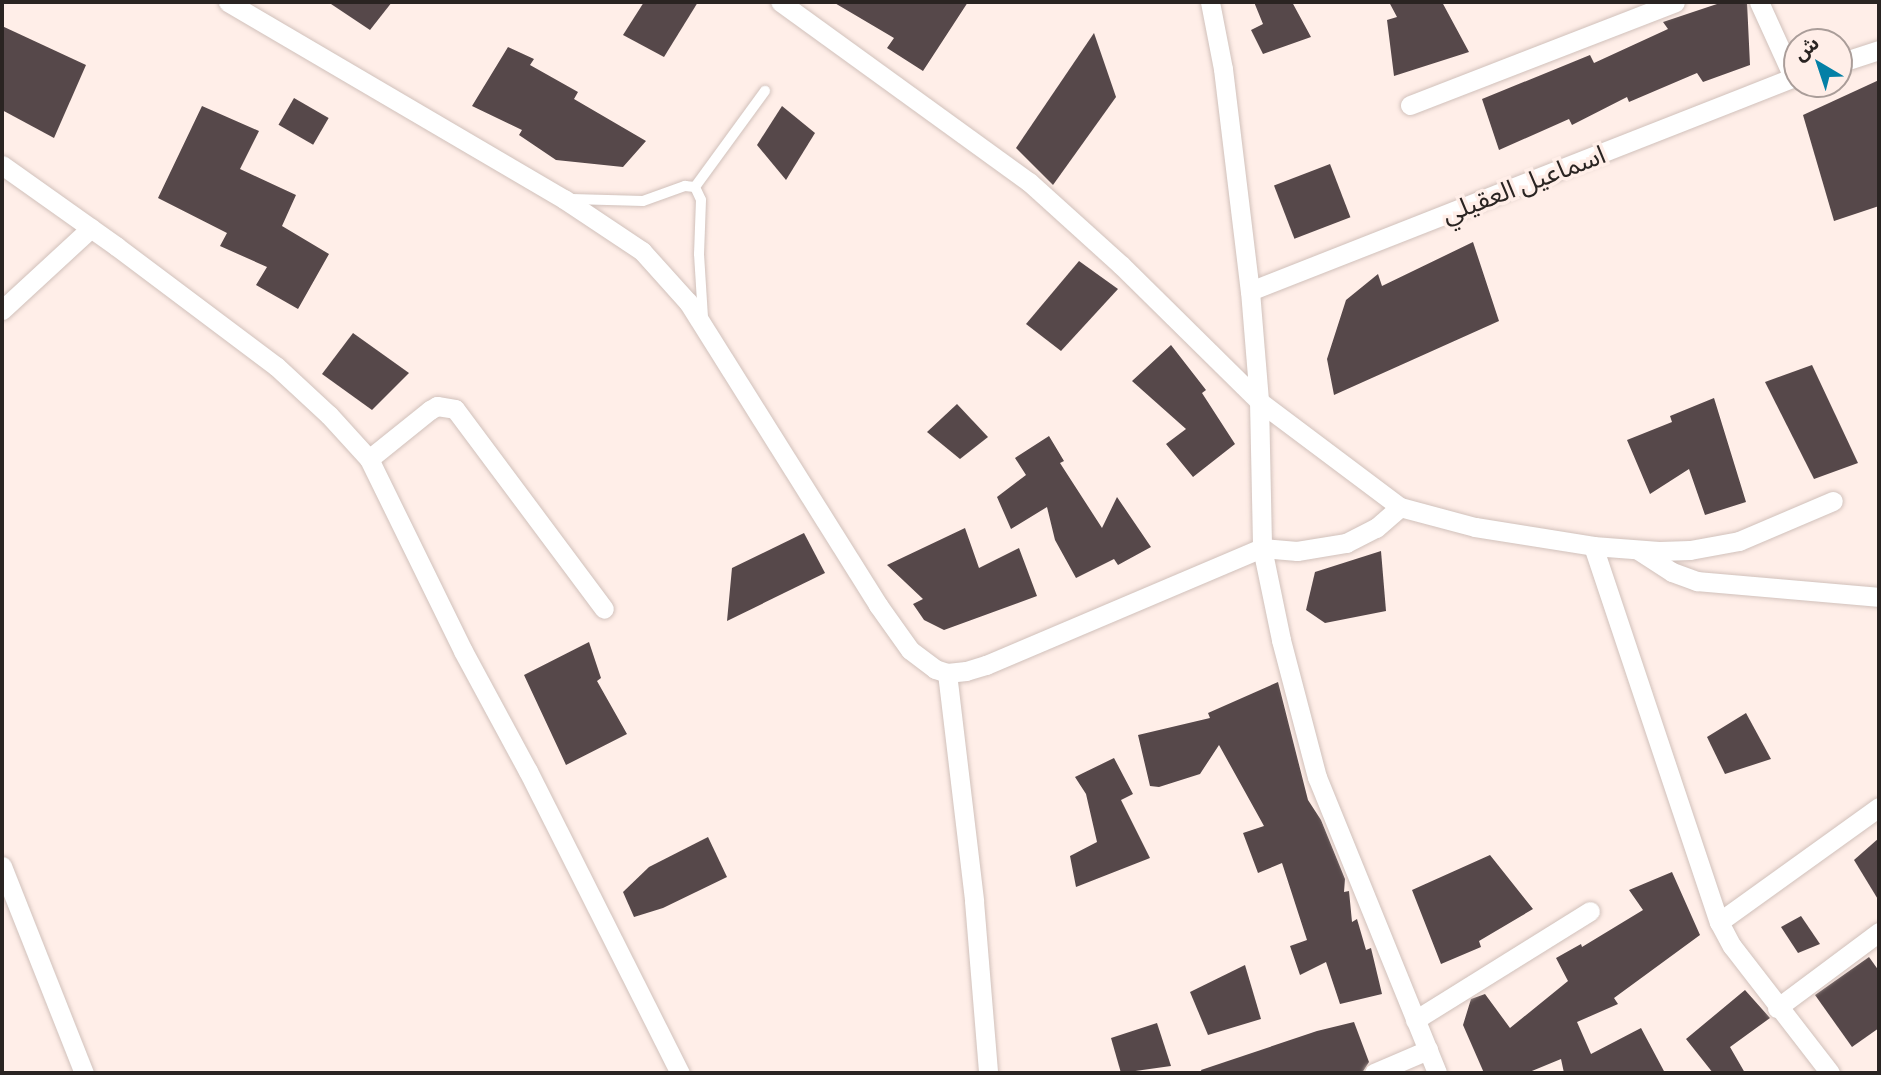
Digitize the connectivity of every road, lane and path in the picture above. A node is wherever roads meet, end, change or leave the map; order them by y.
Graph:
1 (228, 2) edge
2 (780, 2) edge
3 (1210, 2) edge
4 (1675, 2) edge
5 (1759, 2) edge
6 (802, 7) edge
7 (1879, 50) edge
8 (1783, 52) edge
9 (1853, 58) edge
10 (1783, 82) edge
11 (765, 91) dead end
12 (1410, 105) dead end
13 (2, 166) edge
14 (695, 187) junction
15 (564, 199) junction
16 (91, 228) junction
17 (1250, 291) junction
18 (2, 310) edge
19 (706, 331) junction
20 (1259, 401) junction
21 (369, 459) junction
22 (1833, 501) dead end
23 (1400, 507) junction
24 (1593, 546) junction
25 (1262, 548) junction
26 (1637, 550) junction
27 (1879, 597) edge
28 (604, 609) dead end
29 (947, 673) junction
30 (1879, 807) edge
31 (2, 866) edge
32 (1590, 911) dead end
33 (1719, 922) junction
34 (1879, 932) edge
35 (1777, 1008) junction
36 (1415, 1020) junction
37 (1428, 1050) junction
38 (84, 1073) edge
39 (680, 1073) edge
40 (988, 1073) edge
41 (1374, 1073) edge
42 (1437, 1073) edge
43 (1830, 1073) edge

1 - 15 street
2 - 6 street
3 - 17 street
4 - 12 street
5 - 8 street
6 - 20 street
7 - 9 street
10 - 17 street, اسماعيل العقيلي
11 - 14 lane
13 - 16 street
14 - 15 lane
14 - 19 lane
15 - 19 street
16 - 18 street
16 - 21 street
17 - 20 street
19 - 29 street
20 - 23 street
20 - 25 street
21 - 28 street
21 - 39 street
22 - 26 street
23 - 24 street
23 - 25 street
24 - 26 street
24 - 33 street
25 - 29 street
25 - 36 street
26 - 27 street
29 - 40 street
30 - 33 street
31 - 38 street
32 - 36 street
33 - 35 street
34 - 35 street
35 - 43 street
36 - 37 street
37 - 41 street
37 - 42 street

